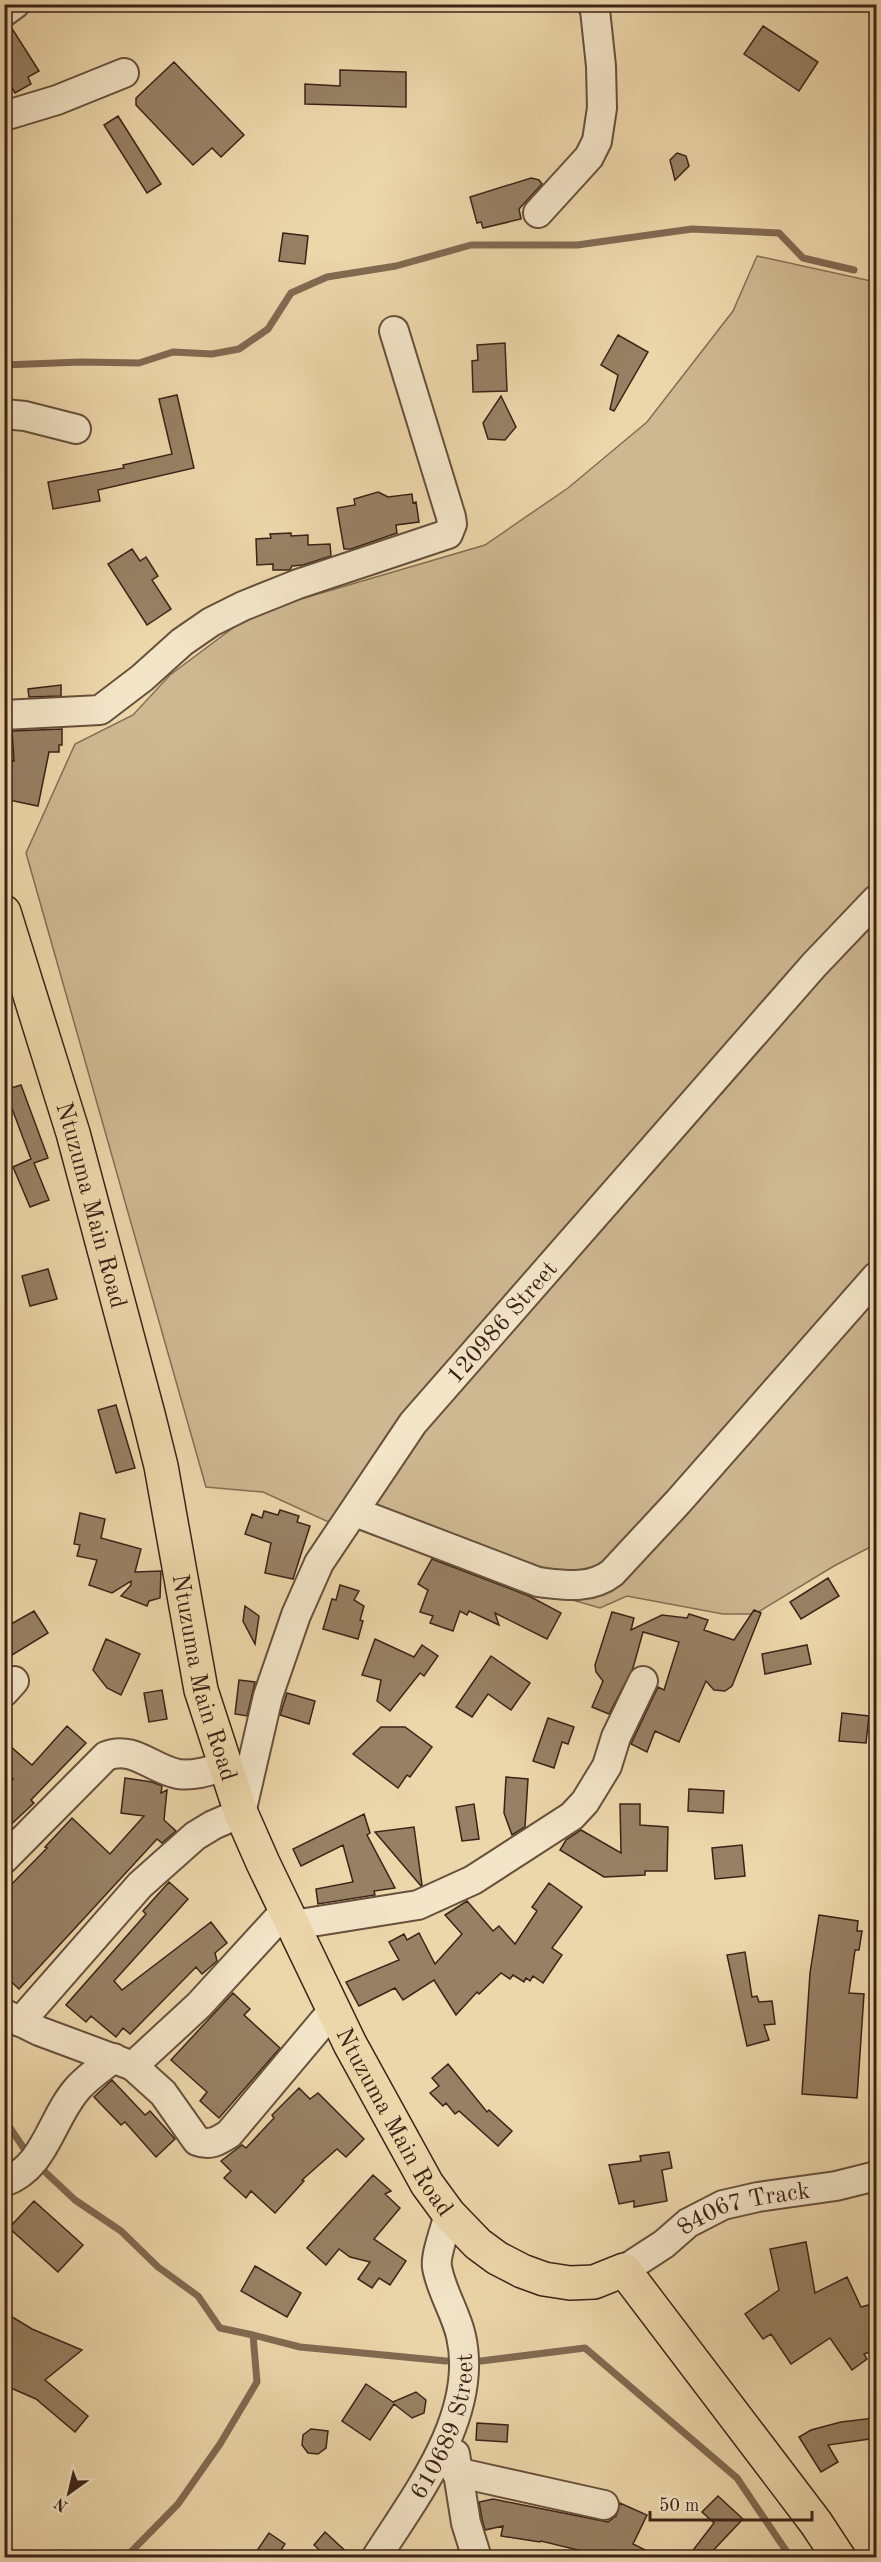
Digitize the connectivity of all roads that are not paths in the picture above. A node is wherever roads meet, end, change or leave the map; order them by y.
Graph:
1 (15, 4) edge
2 (592, 4) edge
3 (4, 12) edge
4 (124, 73) dead end
5 (4, 116) edge
6 (538, 213) dead end
7 (394, 331) dead end
8 (4, 414) edge
9 (76, 429) dead end
10 (4, 715) edge
11 (876, 900) edge
12 (4, 912) edge
13 (876, 1277) edge
14 (355, 1512) junction
15 (642, 1682) dead end
16 (225, 1766) junction
17 (241, 1813) junction
18 (4, 1859) edge
19 (289, 1917) junction
20 (334, 2009) junction
21 (12, 2018) edge
22 (123, 2062) junction
23 (876, 2176) edge
24 (4, 2182) edge
25 (449, 2214) junction
26 (624, 2270) junction
27 (452, 2425) junction
28 (456, 2472) junction
29 (604, 2505) dead end
30 (376, 2558) edge
31 (477, 2558) edge
32 (839, 2558) edge

1 - 3 street
2 - 6 street
4 - 5 street
7 - 10 street
8 - 9 street
11 - 14 street, 120986 Street
12 - 16 main road, Ntuzuma Main Road
13 - 14 street
14 - 17 street, 120986 Street
15 - 19 street
16 - 17 main road, Ntuzuma Main Road
16 - 18 street
17 - 19 main road, Ntuzuma Main Road
17 - 21 street
19 - 20 main road, Ntuzuma Main Road
19 - 22 street
20 - 22 street
20 - 25 main road, Ntuzuma Main Road
21 - 22 street
22 - 24 street
23 - 26 street, 84067 Track
25 - 26 main road, Ntuzuma Main Road
25 - 27 street, 610689 Street
26 - 32 main road
27 - 28 street
27 - 30 street, 610689 Street
28 - 29 street
28 - 31 street

